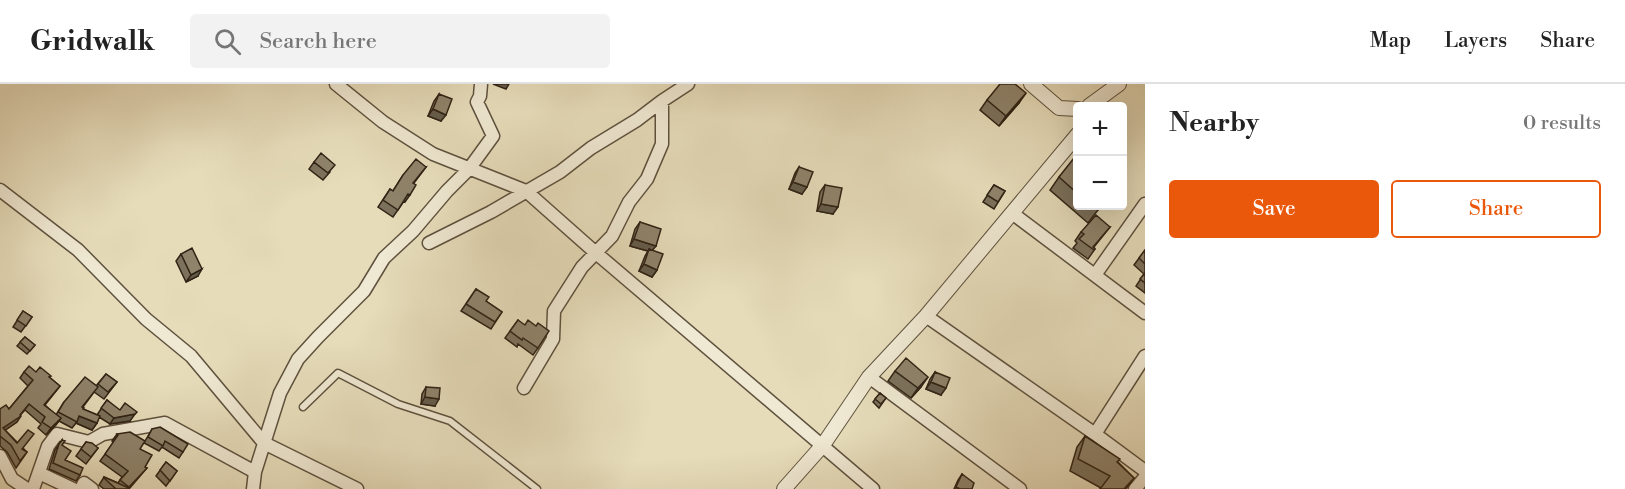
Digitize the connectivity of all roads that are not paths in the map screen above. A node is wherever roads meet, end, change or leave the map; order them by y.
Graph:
1 (336, 84) edge
2 (481, 84) edge
3 (688, 84) edge
4 (1031, 84) edge
5 (1119, 84) edge
6 (662, 101) junction
7 (1094, 102) edge
8 (1104, 102) edge
9 (1073, 110) edge
10 (1073, 139) edge
11 (469, 169) junction
12 (0, 190) edge
13 (526, 191) junction
14 (1145, 204) edge
15 (1012, 213) junction
16 (429, 243) dead end
17 (596, 253) junction
18 (1095, 275) junction
19 (1145, 313) edge
20 (926, 316) junction
21 (1145, 356) edge
22 (869, 377) junction
23 (525, 388) dead end
24 (303, 407) dead end
25 (1095, 434) junction
26 (264, 443) junction
27 (823, 446) junction
28 (0, 456) edge
29 (1145, 471) edge
30 (255, 472) junction
31 (39, 473) junction
32 (1145, 477) edge
33 (64, 487) edge
34 (27, 489) edge
35 (33, 489) edge
36 (81, 489) edge
37 (92, 489) edge
38 (253, 489) edge
39 (357, 489) edge
40 (537, 489) edge
41 (784, 489) edge
42 (873, 489) edge
43 (1020, 489) edge
44 (1135, 489) edge

1 - 11 street
2 - 11 street
3 - 6 street
4 - 9 street
5 - 7 street
5 - 8 street
6 - 13 street
6 - 17 street
10 - 15 street
11 - 13 street
11 - 26 street
12 - 26 street
13 - 16 street
13 - 17 street
14 - 18 street
15 - 18 street
15 - 20 street
17 - 23 street
17 - 27 street
18 - 19 street
20 - 22 street
20 - 25 street
21 - 25 street
22 - 27 street
22 - 43 street
24 - 40 lane
25 - 29 street
26 - 30 street
26 - 39 street
27 - 41 street
27 - 42 street
28 - 34 street
30 - 31 street
30 - 38 street
31 - 33 street
31 - 35 street
32 - 44 street
36 - 37 street

